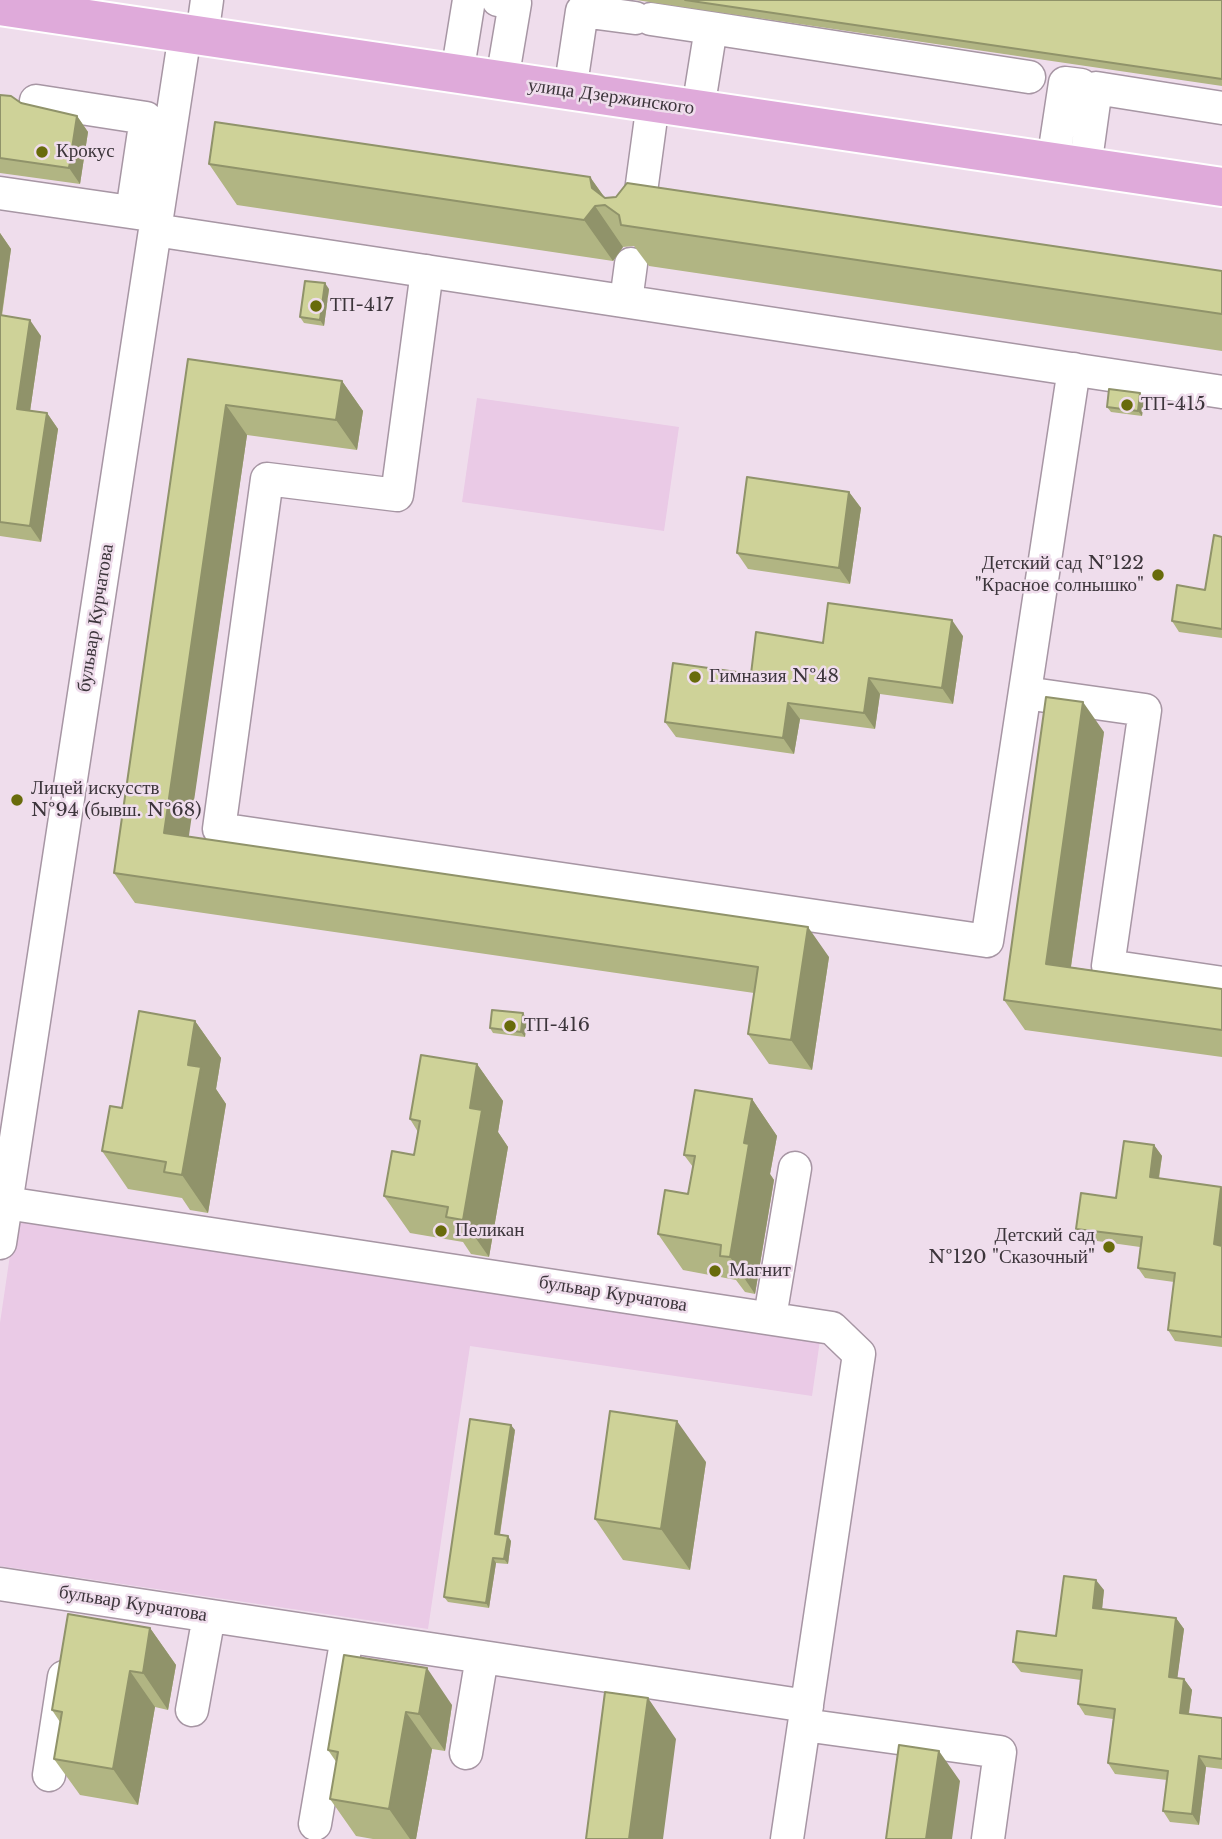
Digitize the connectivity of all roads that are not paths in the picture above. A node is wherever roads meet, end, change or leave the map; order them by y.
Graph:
1 (469, 0) edge
2 (498, 0) edge
3 (0, 6) edge
4 (198, 23) edge
5 (711, 28) junction
6 (457, 74) junction
7 (502, 80) junction
8 (570, 91) junction
9 (36, 101) dead end
10 (653, 103) junction
11 (1222, 108) edge
12 (698, 110) junction
13 (1069, 165) junction
14 (1222, 187) edge
15 (0, 193) edge
16 (148, 219) junction
17 (637, 221) edge
18 (631, 264) edge
19 (427, 271) junction
20 (626, 301) junction
21 (1074, 369) junction
22 (1222, 392) edge
23 (1025, 693) junction
24 (1222, 984) edge
25 (13, 1075) edge
26 (795, 1168) dead end
27 (5, 1188) edge
28 (0, 1240) edge
29 (770, 1317) junction
30 (0, 1584) edge
31 (209, 1616) junction
32 (72, 1623) junction
33 (347, 1637) junction
34 (482, 1657) junction
35 (192, 1710) dead end
36 (805, 1715) junction
37 (466, 1753) dead end
38 (49, 1774) dead end
39 (315, 1824) dead end
40 (787, 1839) edge
41 (988, 1839) edge

1 - 6 street
2 - 7 street
3 - 4 main road, улица Дзержинского
4 - 6 main road, улица Дзержинского
4 - 16 street, бульвар Курчатова
5 - 8 street
5 - 12 street
5 - 13 street
6 - 7 main road, улица Дзержинского
7 - 8 main road, улица Дзержинского
8 - 10 main road, улица Дзержинского
9 - 16 street
10 - 12 main road, улица Дзержинского
10 - 17 street
11 - 13 street
12 - 13 main road, улица Дзержинского
13 - 14 main road, улица Дзержинского
15 - 16 street
16 - 19 street
16 - 25 street, бульвар Курчатова
18 - 20 street
19 - 20 street
19 - 23 street
20 - 21 street
21 - 22 street
21 - 23 street
23 - 24 street
25 - 27 street, бульвар Курчатова
26 - 29 street
27 - 28 street, бульвар Курчатова
27 - 29 street, бульвар Курчатова
29 - 36 street, бульвар Курчатова
30 - 32 street, бульвар Курчатова
31 - 32 street, бульвар Курчатова
31 - 33 street, бульвар Курчатова
31 - 35 street
32 - 38 street
33 - 34 street, бульвар Курчатова
33 - 39 street
34 - 36 street, бульвар Курчатова
34 - 37 street
36 - 40 street, бульвар Курчатова
36 - 41 street

